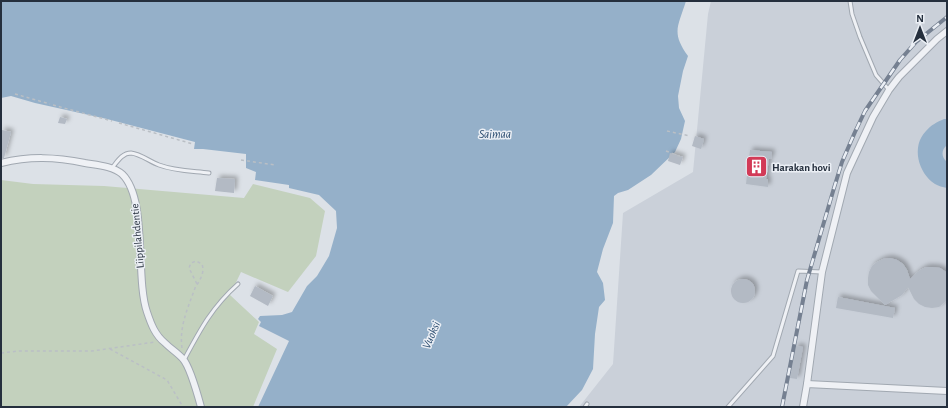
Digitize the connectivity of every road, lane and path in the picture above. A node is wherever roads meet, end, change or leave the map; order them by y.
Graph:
1 (850, 1) edge
2 (947, 31) edge
3 (890, 90) junction
4 (15, 94) dead end
5 (50, 104) dead end
6 (53, 105) dead end
7 (112, 121) dead end
8 (118, 123) dead end
9 (667, 131) dead end
10 (690, 136) dead end
11 (193, 144) dead end
12 (666, 151) dead end
13 (682, 157) dead end
14 (241, 160) dead end
15 (1, 163) edge
16 (275, 165) dead end
17 (111, 168) junction
18 (208, 174) dead end
19 (822, 272) junction
20 (197, 284) junction
21 (238, 284) dead end
22 (163, 342) junction
23 (110, 349) junction
24 (1, 353) edge
25 (184, 360) junction
26 (807, 384) junction
27 (947, 391) edge
28 (183, 407) edge
29 (200, 407) edge
30 (728, 407) edge
31 (803, 407) edge

1 - 3 lane
2 - 3 street
3 - 19 street
4 - 5 path
6 - 7 path
8 - 11 path
9 - 10 path
12 - 13 path
14 - 16 path
15 - 17 street, Liippilahdentie
17 - 18 lane
17 - 22 street, Liippilahdentie
19 - 26 street
19 - 30 lane
20 - 20 path
20 - 25 path
21 - 25 lane
22 - 23 path
22 - 25 street, Liippilahdentie
23 - 24 path
23 - 28 path
25 - 29 street, Liippilahdentie
26 - 27 street
26 - 31 street

